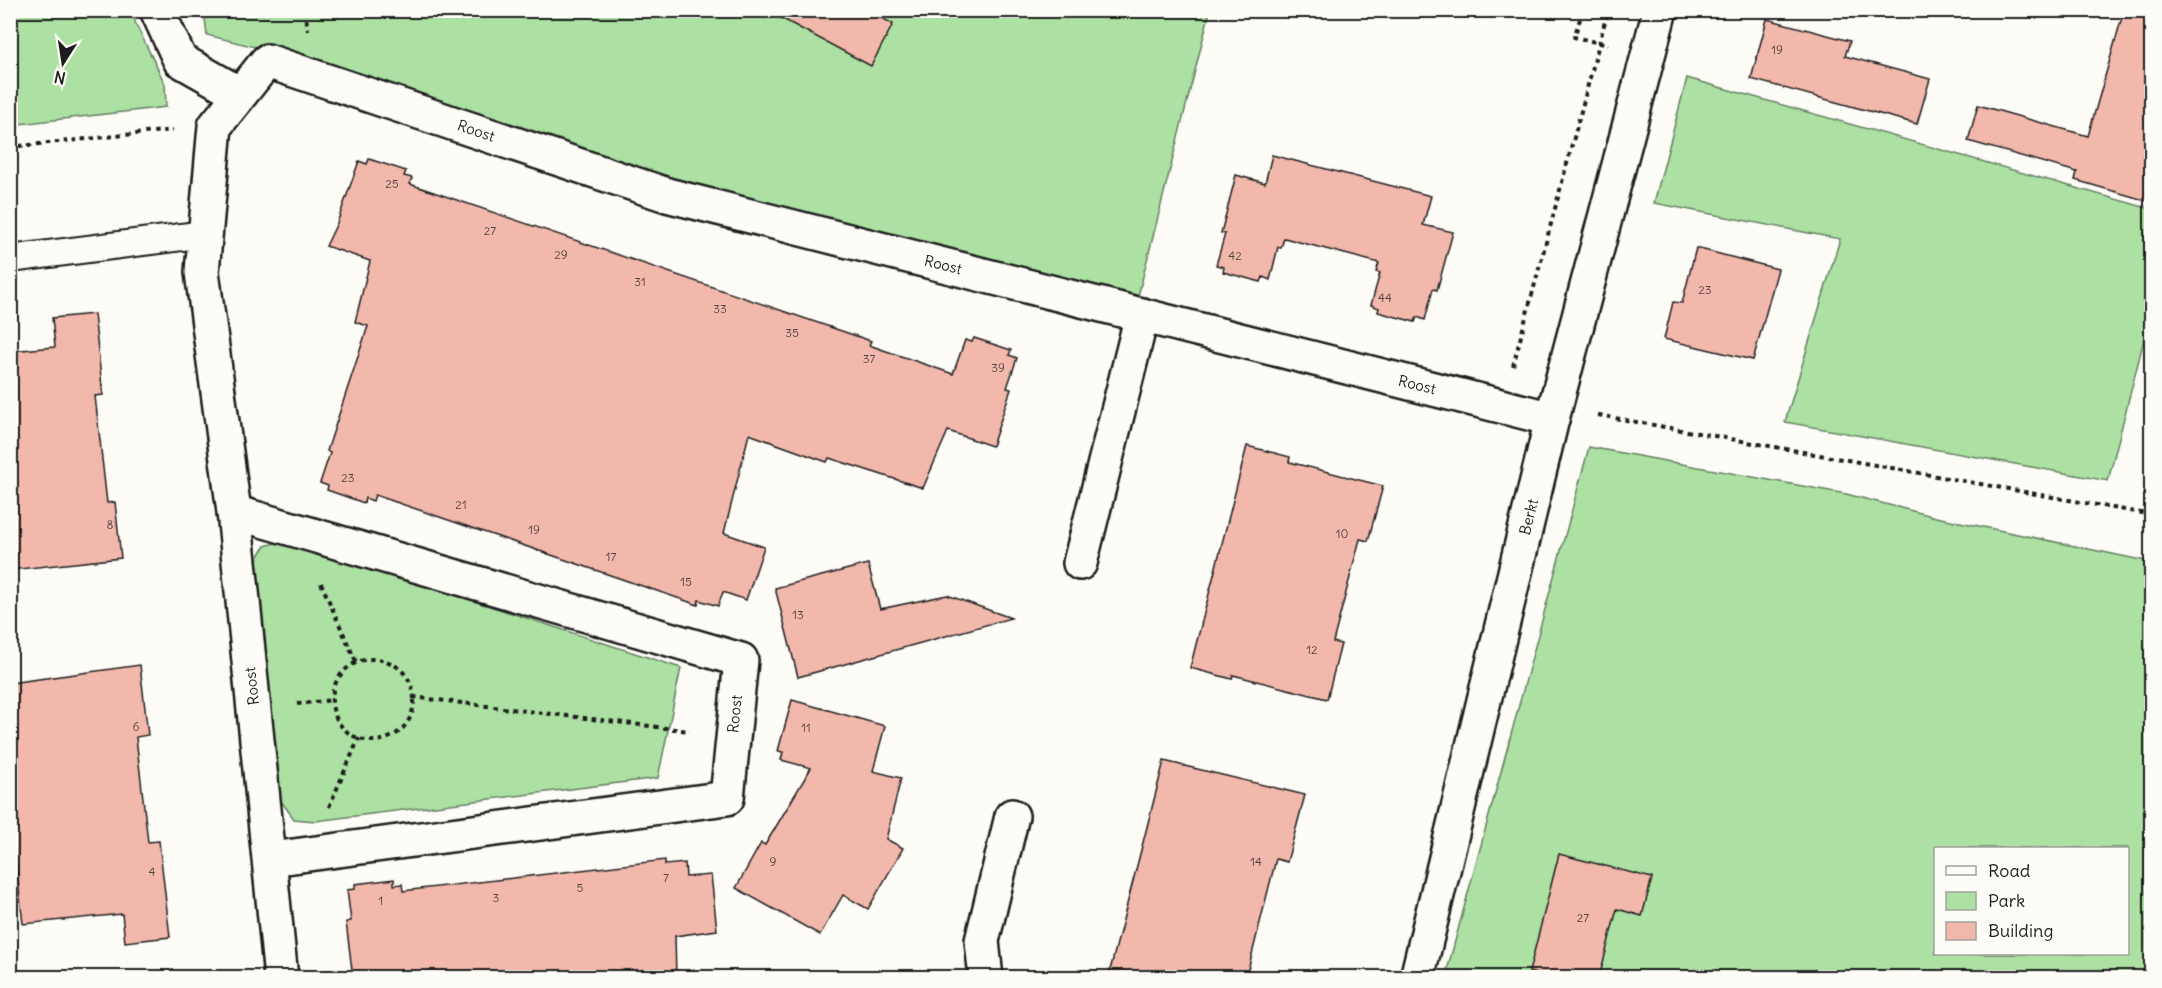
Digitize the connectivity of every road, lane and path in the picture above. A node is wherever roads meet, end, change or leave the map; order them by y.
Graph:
1 (157, 10) edge
2 (1583, 10) edge
3 (1608, 10) edge
4 (1660, 10) edge
5 (1599, 42) junction
6 (1646, 57) junction
7 (240, 94) junction
8 (215, 126) junction
9 (10, 147) edge
10 (205, 234) junction
11 (10, 259) edge
12 (1142, 315) junction
13 (1502, 407) junction
14 (1554, 413) junction
15 (234, 512) junction
16 (2151, 515) edge
17 (297, 531) junction
18 (1080, 563) dead end
19 (356, 662) junction
20 (413, 697) junction
21 (733, 736) junction
22 (359, 738) junction
23 (1012, 816) dead end
24 (309, 854) junction
25 (270, 859) junction
26 (281, 978) edge
27 (986, 978) edge
28 (1417, 978) edge

1 - 7 street
2 - 5 path
3 - 5 path
4 - 6 street, Berkt
5 - 6 path
5 - 13 path
6 - 14 street, Berkt
7 - 8 street, Roost
7 - 12 street, Roost
8 - 9 path
8 - 10 street, Roost
10 - 11 lane
10 - 15 street, Roost
12 - 13 street, Roost
12 - 18 street
13 - 14 street, Roost
14 - 16 path
14 - 28 street, Berkt
15 - 17 street, Roost
15 - 25 street, Roost
17 - 19 path
17 - 21 street, Roost
19 - 20 path
19 - 22 path
20 - 21 path
20 - 22 path
21 - 24 street, Roost
22 - 24 path
23 - 27 street
24 - 25 street, Roost
25 - 26 street, Roost

